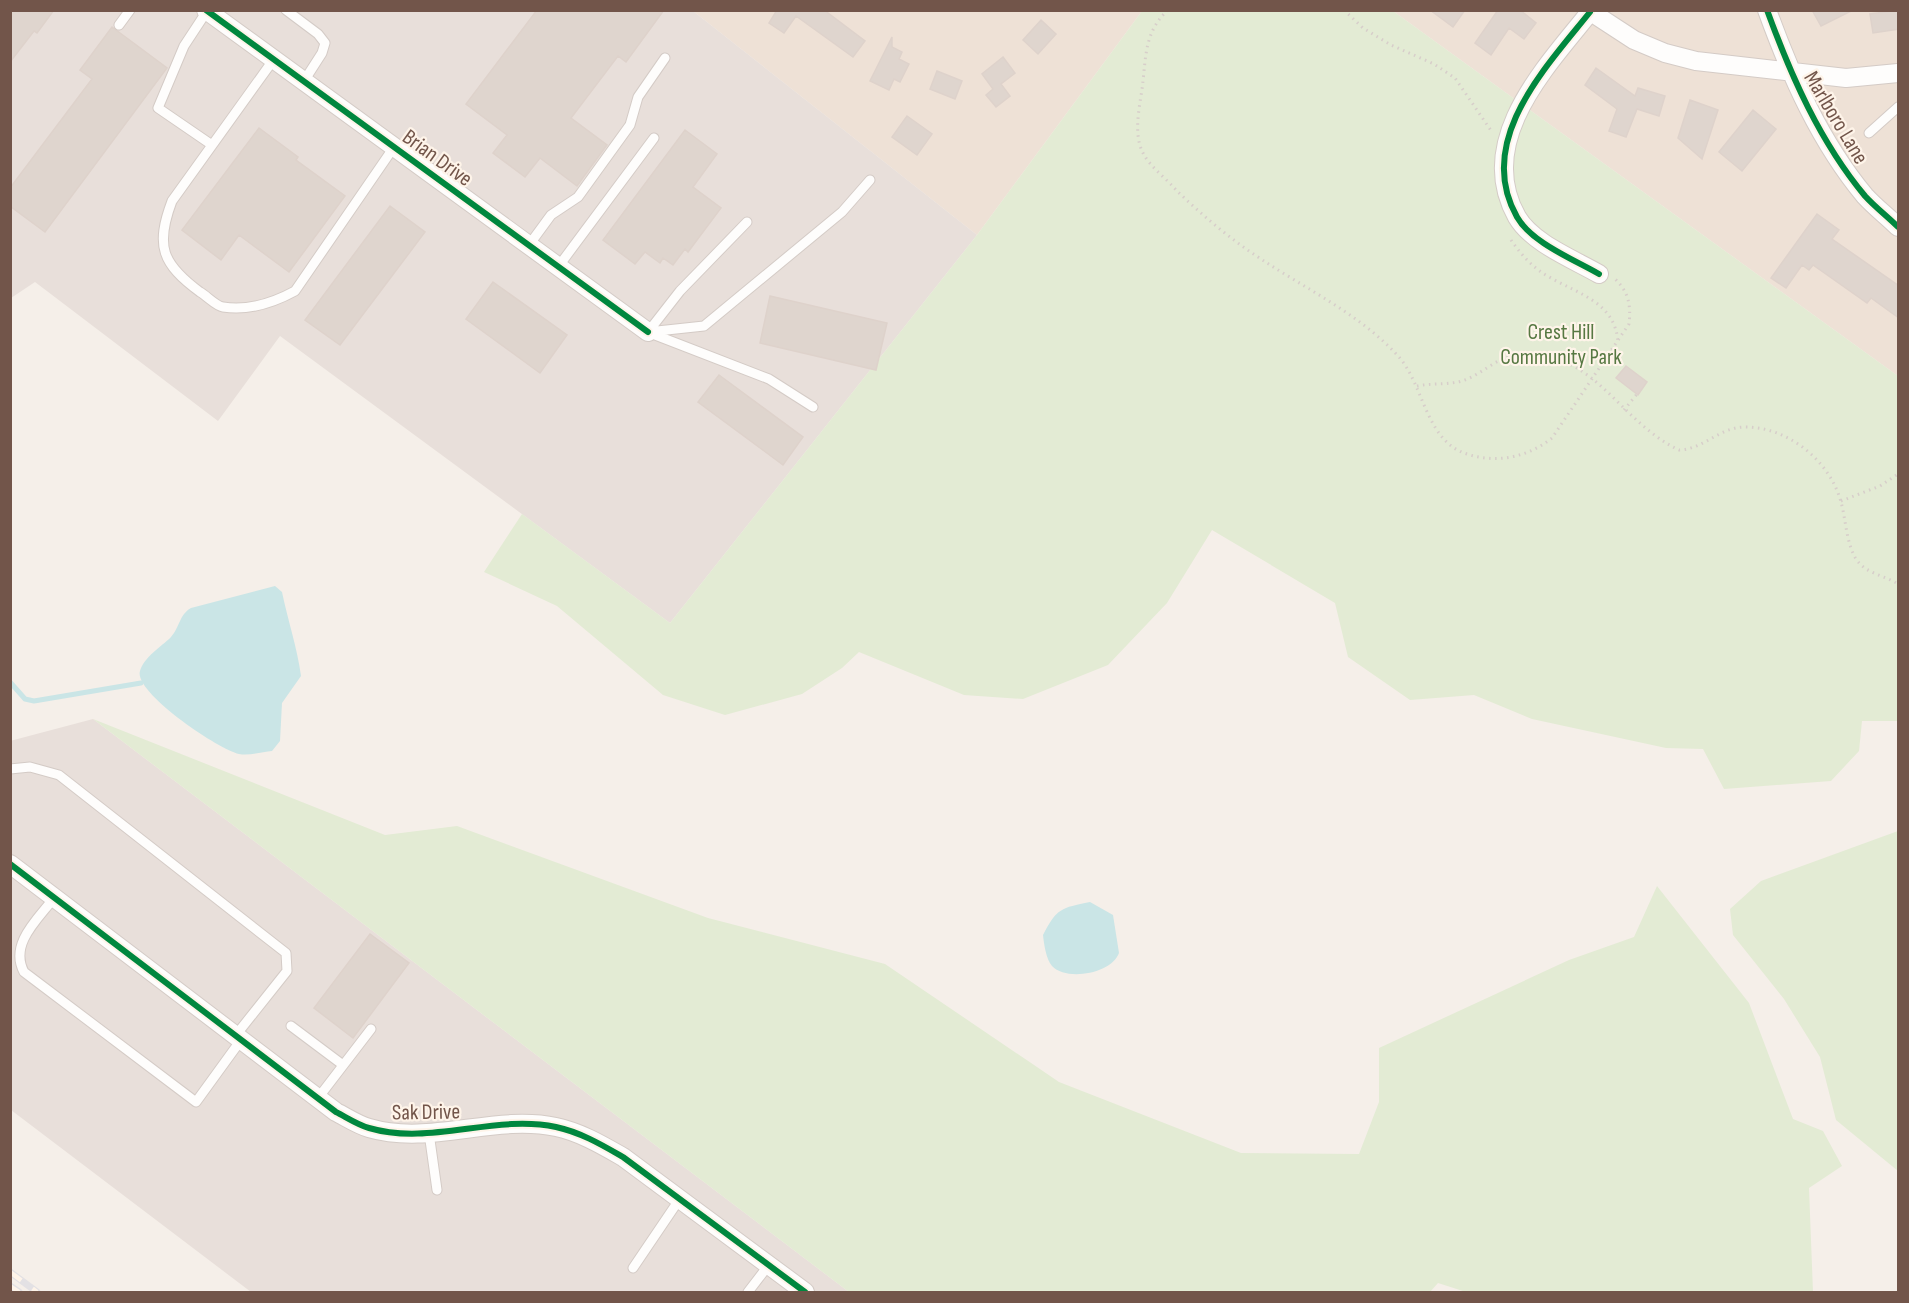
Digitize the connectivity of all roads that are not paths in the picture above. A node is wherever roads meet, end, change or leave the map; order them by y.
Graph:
1 (130, 10) edge
2 (286, 10) edge
3 (1767, 10) edge
4 (207, 11) edge
5 (1589, 11) edge
6 (119, 25) dead end
7 (665, 58) dead end
8 (274, 59) junction
9 (1790, 72) junction
10 (1899, 73) edge
11 (304, 81) junction
12 (1899, 107) edge
13 (1869, 133) dead end
14 (654, 138) dead end
15 (212, 145) junction
16 (394, 147) junction
17 (870, 180) dead end
18 (747, 222) dead end
19 (1899, 227) edge
20 (529, 246) junction
21 (558, 267) junction
22 (1599, 274) road end
23 (648, 332) junction
24 (813, 407) dead end
25 (10, 769) edge
26 (10, 864) edge
27 (54, 898) junction
28 (291, 1026) dead end
29 (371, 1029) dead end
30 (238, 1038) junction
31 (343, 1065) junction
32 (318, 1098) junction
33 (429, 1133) junction
34 (437, 1190) dead end
35 (679, 1200) junction
36 (768, 1266) junction
37 (633, 1268) dead end
38 (748, 1293) edge
39 (805, 1293) edge

1 - 6 lane
2 - 11 lane
3 - 9 street, Marlboro Lane
4 - 8 street, Brian Drive
4 - 15 lane
5 - 9 street
5 - 22 street
7 - 20 lane
8 - 11 street, Brian Drive
8 - 15 lane
9 - 10 street
9 - 19 street, Marlboro Lane
11 - 16 street, Brian Drive
12 - 13 lane
14 - 21 lane
15 - 16 lane
16 - 20 street, Brian Drive
17 - 23 lane
18 - 23 lane
20 - 21 street, Brian Drive
21 - 23 street, Brian Drive
23 - 24 lane
25 - 30 lane
26 - 27 street, Sak Drive
27 - 30 street, Sak Drive
27 - 30 lane
28 - 31 lane
29 - 31 lane
30 - 32 street, Sak Drive
31 - 32 lane
32 - 33 street, Sak Drive
33 - 34 lane
33 - 35 street, Sak Drive
35 - 36 street, Sak Drive
35 - 37 lane
36 - 38 lane
36 - 39 street, Sak Drive

